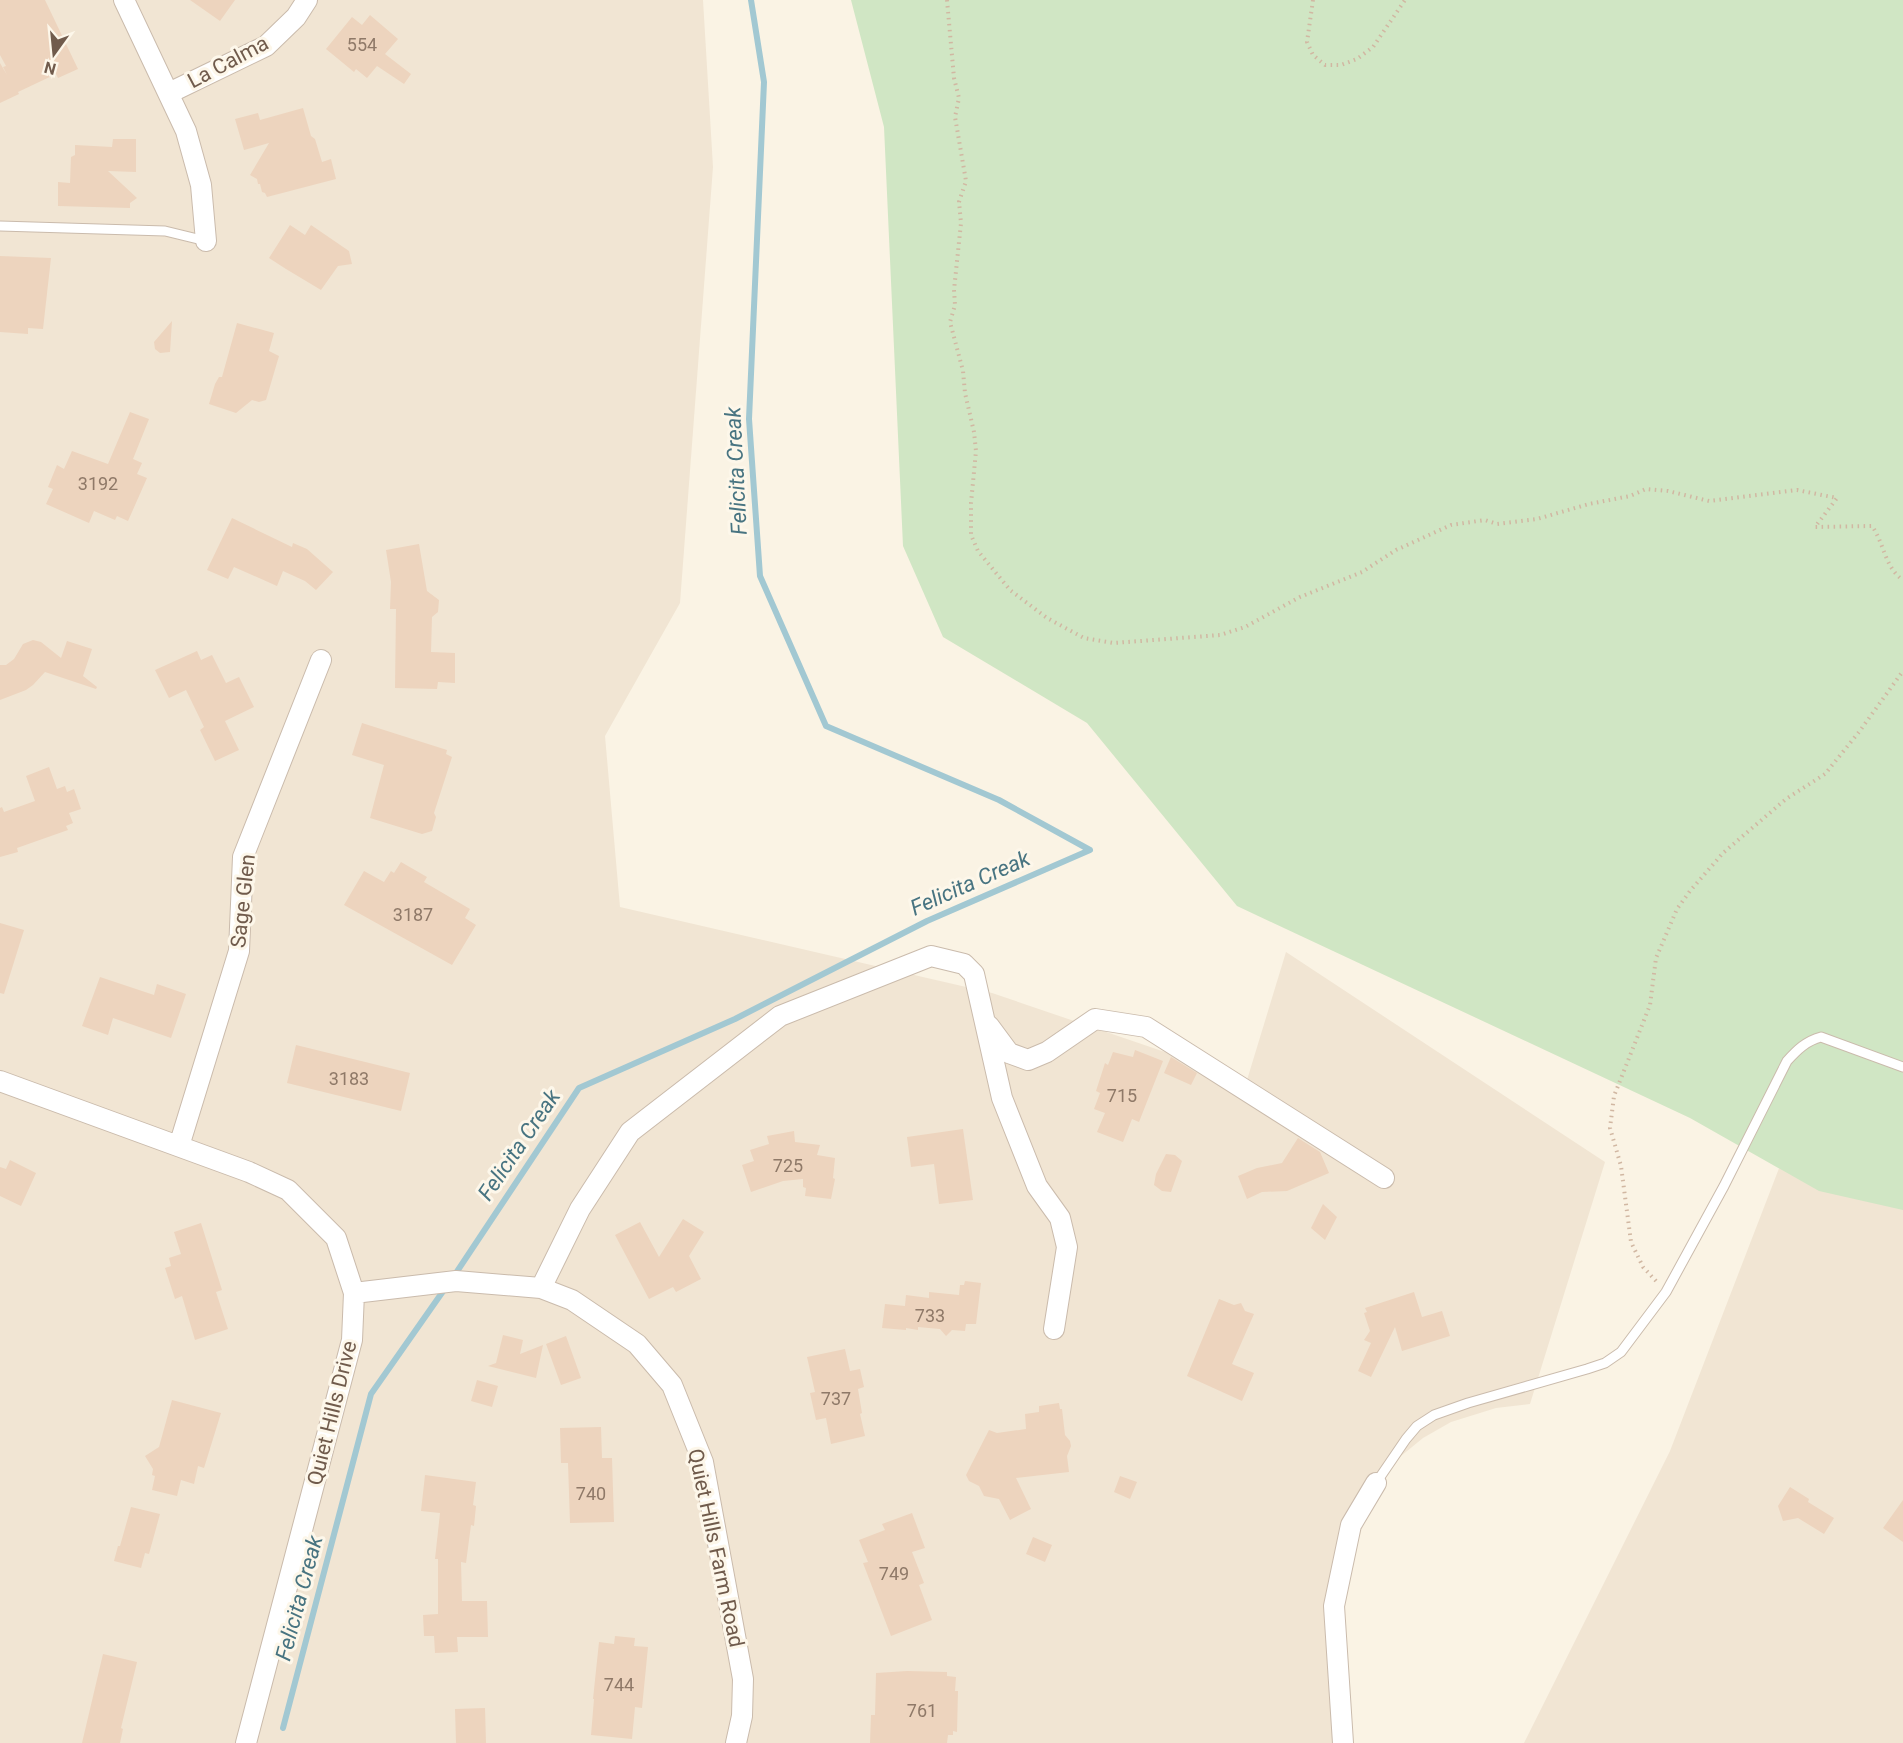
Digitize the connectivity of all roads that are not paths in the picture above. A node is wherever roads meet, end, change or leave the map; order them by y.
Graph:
1 (124, 0) edge
2 (307, 0) edge
3 (169, 93) junction
4 (0, 226) edge
5 (206, 240) joint
6 (321, 660) dead end
7 (985, 1022) junction
8 (1903, 1067) edge
9 (0, 1081) edge
10 (179, 1146) junction
11 (1384, 1178) dead end
12 (541, 1288) junction
13 (354, 1293) junction
14 (1054, 1329) dead end
15 (1376, 1483) joint
16 (246, 1743) edge
17 (736, 1743) edge
18 (1343, 1743) edge

1 - 3 street
2 - 3 street, La Calma
3 - 5 street
4 - 5 lane
6 - 10 street, Sage Glen
7 - 11 street
7 - 12 street
7 - 14 street
8 - 15 lane
9 - 10 street, Quiet Hills Drive
10 - 13 street, Quiet Hills Drive
12 - 13 street, Quiet Hills Farm Road
12 - 17 street, Quiet Hills Farm Road
13 - 16 street, Quiet Hills Drive
15 - 18 street

